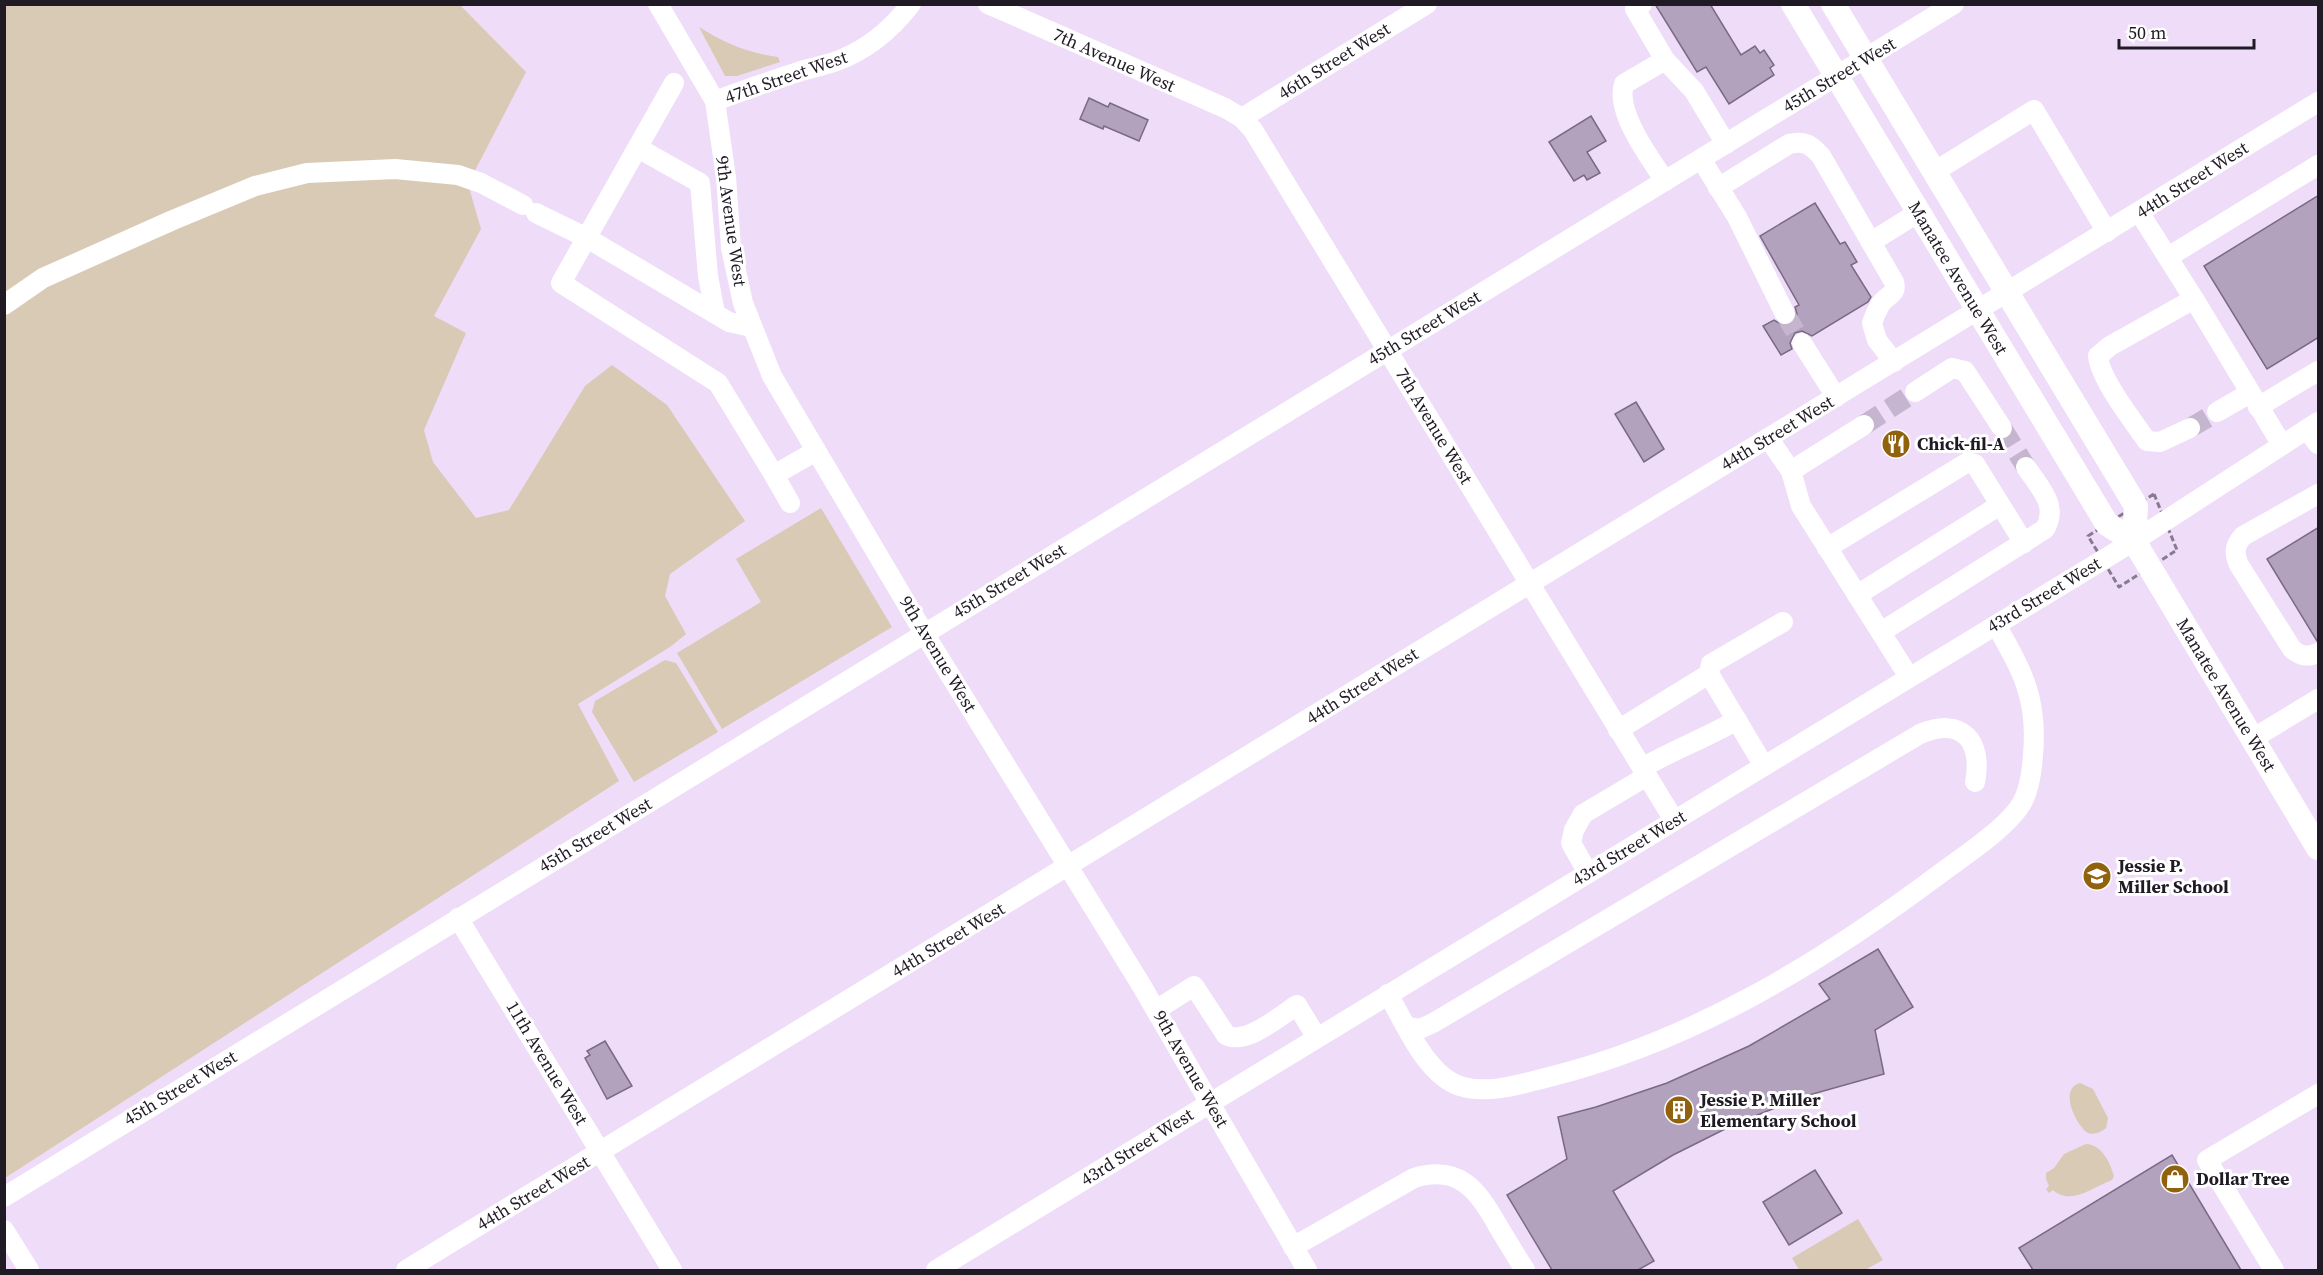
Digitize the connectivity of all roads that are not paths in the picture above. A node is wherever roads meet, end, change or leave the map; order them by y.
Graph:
1 (658, 4) edge
2 (912, 4) edge
3 (988, 4) edge
4 (1427, 4) edge
5 (1642, 4) edge
6 (1793, 4) edge
7 (1833, 4) edge
8 (1953, 5) edge
9 (1866, 58) junction
10 (1665, 60) junction
11 (1836, 76) junction
12 (674, 83) dead end
13 (715, 101) junction
14 (2319, 102) edge
15 (1242, 118) junction
16 (1726, 144) junction
17 (638, 148) junction
18 (1701, 159) junction
19 (2319, 165) edge
20 (1934, 172) junction
21 (1665, 181) junction
22 (1718, 188) junction
23 (1918, 212) junction
24 (2139, 212) junction
25 (2107, 232) junction
26 (587, 238) junction
27 (1871, 242) junction
28 (2168, 257) junction
29 (2007, 293) junction
30 (2194, 299) junction
31 (4, 305) edge
32 (1978, 311) junction
33 (715, 313) junction
34 (1785, 314) tunnel mouth
35 (751, 327) junction
36 (1802, 343) tunnel mouth
37 (1387, 350) junction
38 (1894, 362) junction
39 (2319, 371) edge
40 (1916, 392) tunnel mouth
41 (1836, 397) junction
42 (2254, 400) junction
43 (2217, 412) tunnel mouth
44 (1864, 425) tunnel mouth
45 (2002, 428) tunnel mouth
46 (2190, 428) tunnel mouth
47 (2315, 432) edge
48 (1768, 438) junction
49 (2282, 446) junction
50 (816, 451) junction
51 (2026, 467) tunnel mouth
52 (1791, 471) junction
53 (774, 475) junction
54 (2319, 494) edge
55 (790, 502) dead end
56 (2000, 506) junction
57 (2134, 541) junction
58 (2024, 543) junction
59 (1827, 548) junction
60 (1529, 583) junction
61 (1857, 595) junction
62 (1783, 622) dead end
63 (1996, 625) junction
64 (1881, 632) junction
65 (924, 633) junction
66 (2319, 653) edge
67 (1708, 674) junction
68 (1909, 677) junction
69 (2319, 699) edge
70 (1737, 720) junction
71 (1618, 730) junction
72 (2252, 739) junction
73 (1764, 766) junction
74 (1645, 772) junction
75 (1975, 782) dead end
76 (1674, 820) junction
77 (2319, 848) edge
78 (1068, 866) junction
79 (1588, 873) junction
80 (459, 918) junction
81 (1388, 994) junction
82 (1156, 1010) junction
83 (1407, 1028) junction
84 (1317, 1038) junction
85 (2319, 1094) edge
86 (1210, 1102) junction
87 (601, 1151) junction
88 (4, 1197) edge
89 (4, 1230) edge
90 (1293, 1247) junction
91 (29, 1270) edge
92 (406, 1270) edge
93 (672, 1270) edge
94 (936, 1270) edge
95 (1307, 1270) edge
96 (1525, 1270) edge
97 (2274, 1270) edge

1 - 13 street, 9th Avenue West
2 - 13 street, 47th Street West
3 - 15 street, 7th Avenue West
4 - 15 street, 46th Street West
5 - 10 street
6 - 11 main road, Manatee Avenue West
7 - 9 main road, Manatee Avenue West
8 - 9 street, 45th Street West
9 - 11 street, 45th Street West
9 - 20 main road, Manatee Avenue West
10 - 16 street
10 - 21 street
11 - 16 street, 45th Street West
11 - 23 main road, Manatee Avenue West
12 - 17 street
13 - 35 street, 9th Avenue West
14 - 24 street, 44th Street West
15 - 37 street, 7th Avenue West
16 - 18 street, 45th Street West
17 - 26 street
17 - 33 street
18 - 21 street, 45th Street West
18 - 22 street
19 - 28 street
20 - 25 street
20 - 29 main road, Manatee Avenue West
21 - 37 street, 45th Street West
22 - 27 street
22 - 34 street
23 - 27 street
23 - 32 main road, Manatee Avenue West
24 - 25 street, 44th Street West
24 - 28 street
25 - 29 street, 44th Street West
26 - 31 street
26 - 33 street
26 - 53 street
27 - 38 street
28 - 30 street
29 - 32 street, 44th Street West
29 - 57 main road, Manatee Avenue West
30 - 42 street
30 - 46 street
32 - 38 street, 44th Street West
32 - 57 main road, Manatee Avenue West
33 - 35 street
35 - 50 street, 9th Avenue West
36 - 41 street
37 - 60 street, 7th Avenue West
37 - 65 street, 45th Street West
38 - 41 street, 44th Street West
39 - 42 street
40 - 45 street
41 - 48 street, 44th Street West
42 - 43 street
42 - 49 street
44 - 52 street
47 - 49 street, 43rd Street West
48 - 52 street
48 - 60 street, 44th Street West
49 - 57 street, 43rd Street West
50 - 53 street
50 - 65 street, 9th Avenue West
51 - 58 street
52 - 59 street
53 - 55 street
54 - 66 street
56 - 58 street
56 - 59 street
56 - 61 street
57 - 63 street, 43rd Street West
57 - 72 main road, Manatee Avenue West
58 - 64 street
59 - 61 street
60 - 71 street, 7th Avenue West
60 - 78 street, 44th Street West
61 - 64 street
62 - 67 street
63 - 68 street, 43rd Street West
63 - 83 street
64 - 68 street
65 - 78 street, 9th Avenue West
65 - 80 street, 45th Street West
67 - 70 street
67 - 71 street
68 - 73 street, 43rd Street West
69 - 72 street
70 - 73 street
70 - 74 street
71 - 74 street, 7th Avenue West
72 - 77 main road, Manatee Avenue West
73 - 76 street, 43rd Street West
74 - 76 street, 7th Avenue West
74 - 79 street
75 - 83 street
76 - 79 street, 43rd Street West
78 - 82 street, 9th Avenue West
78 - 87 street, 44th Street West
79 - 81 street, 43rd Street West
80 - 87 street, 11th Avenue West
80 - 88 street, 45th Street West
81 - 83 street
81 - 84 street, 43rd Street West
82 - 84 street
82 - 86 street, 9th Avenue West
84 - 86 street, 43rd Street West
85 - 97 street
86 - 90 street, 9th Avenue West
86 - 94 street, 43rd Street West
87 - 92 street, 44th Street West
87 - 93 street, 11th Avenue West
89 - 91 street
90 - 95 street, 9th Avenue West
90 - 96 street

